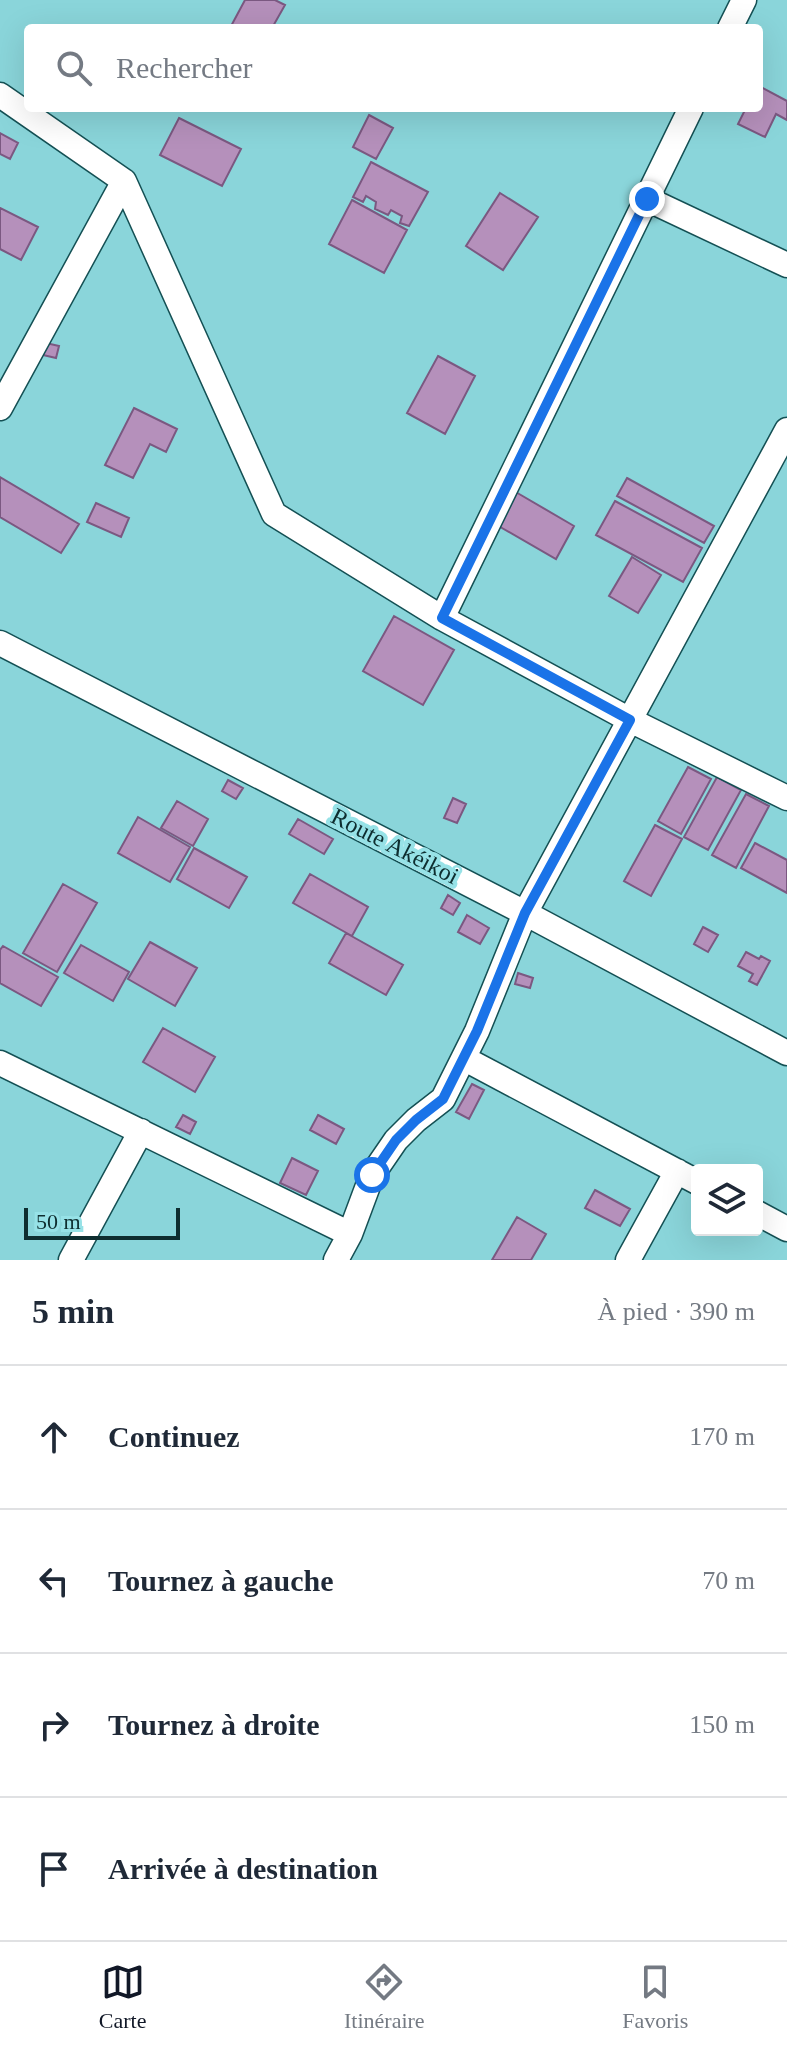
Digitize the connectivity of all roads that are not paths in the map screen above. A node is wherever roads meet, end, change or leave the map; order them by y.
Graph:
1 (744, 0) edge
2 (732, 24) edge
3 (0, 95) edge
4 (24, 112) edge
5 (25, 112) edge
6 (689, 112) edge
7 (124, 181) junction
8 (647, 199) junction
9 (787, 265) edge
10 (0, 408) edge
11 (787, 430) edge
12 (442, 618) junction
13 (0, 643) edge
14 (630, 720) junction
15 (787, 798) edge
16 (525, 913) junction
17 (787, 1053) edge
18 (465, 1059) junction
19 (0, 1063) edge
20 (141, 1131) junction
21 (687, 1176) edge
22 (763, 1216) edge
23 (787, 1229) edge
24 (350, 1234) junction
25 (71, 1260) edge
26 (336, 1260) edge
27 (628, 1260) edge

1 - 2 street
3 - 4 street
5 - 7 street
6 - 8 street
7 - 10 street
7 - 12 street
8 - 9 street
8 - 12 street
11 - 14 street
12 - 14 street
13 - 16 street, Route Akéikoi
14 - 15 street
14 - 16 street
16 - 17 street, Route Akéikoi
16 - 18 street
18 - 21 street
18 - 24 street
19 - 20 street
20 - 24 street
20 - 25 street
21 - 27 street
22 - 23 street
24 - 26 street

